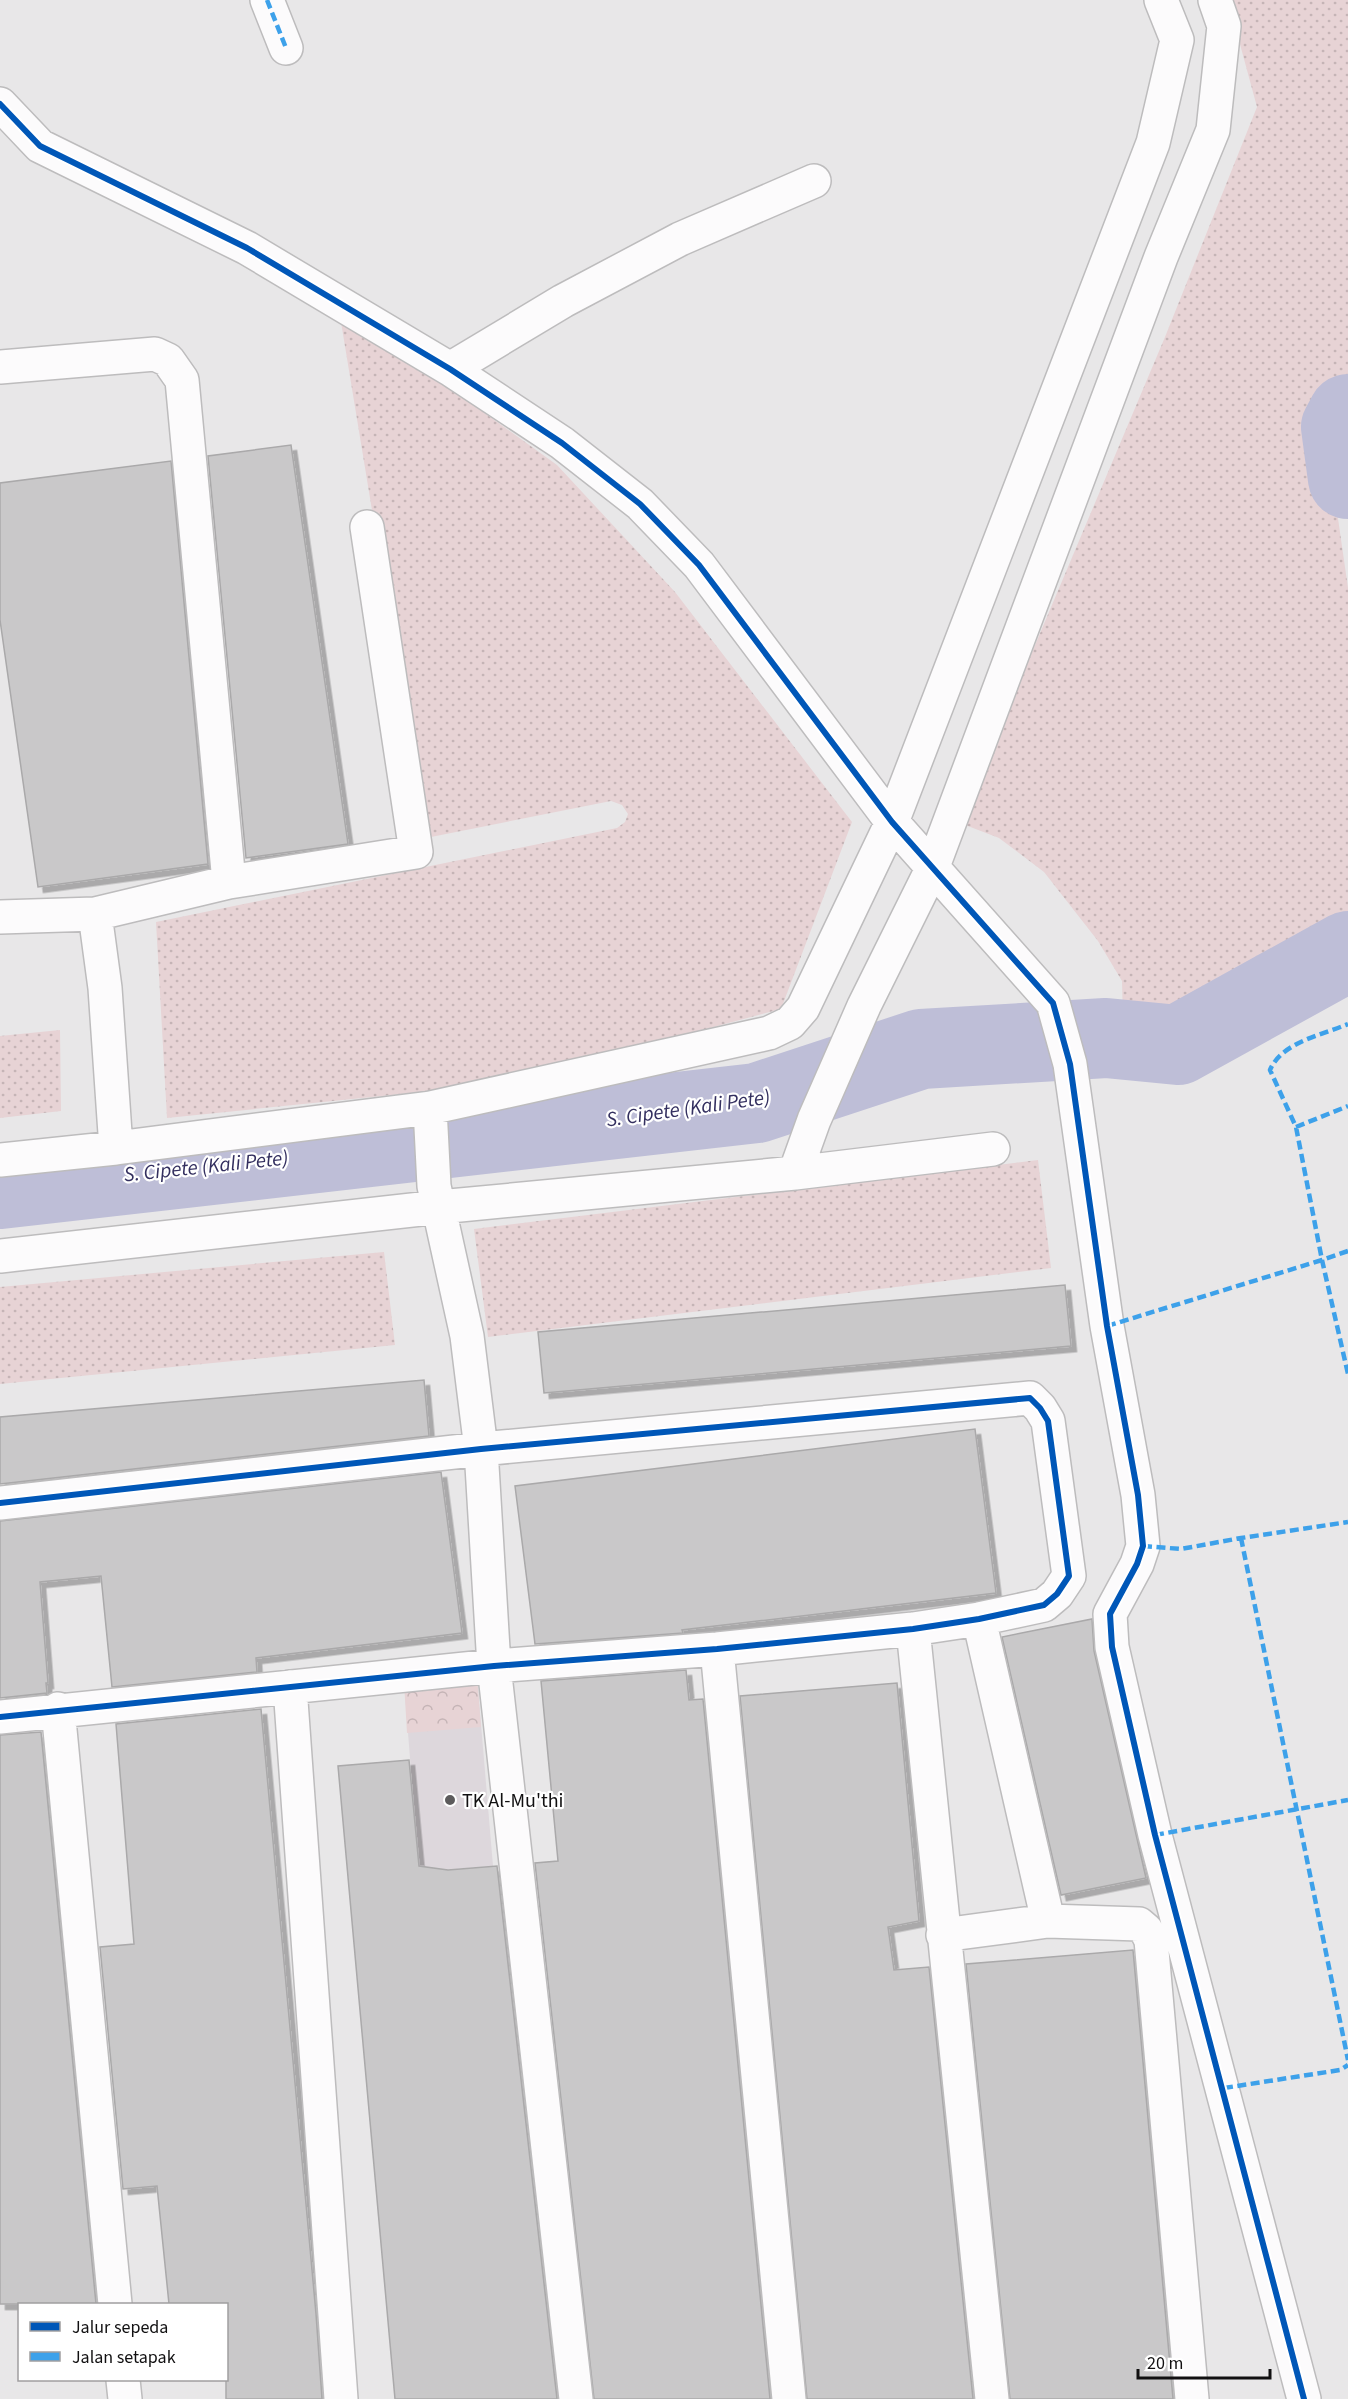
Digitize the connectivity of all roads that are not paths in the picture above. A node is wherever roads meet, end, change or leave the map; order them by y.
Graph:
1 (267, 0) edge
2 (1161, 0) edge
3 (1215, 0) edge
4 (286, 48) dead end
5 (0, 104) edge
6 (814, 181) dead end
7 (0, 367) edge
8 (450, 369) junction
9 (367, 527) dead end
10 (892, 822) junction
11 (932, 869) junction
12 (229, 882) junction
13 (1, 910) edge
14 (95, 914) junction
15 (430, 1120) junction
16 (116, 1148) junction
17 (993, 1149) dead end
18 (0, 1160) edge
19 (795, 1173) junction
20 (437, 1196) junction
21 (0, 1256) edge
22 (481, 1449) junction
23 (0, 1503) edge
24 (979, 1619) junction
25 (913, 1629) junction
26 (717, 1649) junction
27 (494, 1666) junction
28 (290, 1687) junction
29 (58, 1709) junction
30 (0, 1717) edge
31 (1048, 1921) junction
32 (943, 1935) junction
33 (116, 2303) edge
34 (123, 2381) edge
35 (125, 2399) edge
36 (341, 2399) edge
37 (576, 2399) edge
38 (789, 2399) edge
39 (992, 2399) edge
40 (1192, 2399) edge
41 (1304, 2399) edge

1 - 4 street
2 - 10 street
3 - 11 street
5 - 8 street
6 - 8 street
7 - 12 street
8 - 10 street
9 - 12 street
10 - 11 street
10 - 15 street
11 - 19 street
11 - 41 street
12 - 14 street
13 - 14 street
14 - 16 street
15 - 16 street
15 - 20 street
16 - 18 street
17 - 19 street
19 - 20 street
20 - 21 street
20 - 22 street
22 - 23 street
22 - 24 street
22 - 27 street
24 - 25 street
24 - 31 street
25 - 26 street
25 - 32 street
26 - 27 street
26 - 38 street
27 - 28 street
27 - 37 street
28 - 29 street
28 - 36 street
29 - 30 street
29 - 33 street
31 - 32 street
31 - 40 street
32 - 39 street
34 - 35 street

